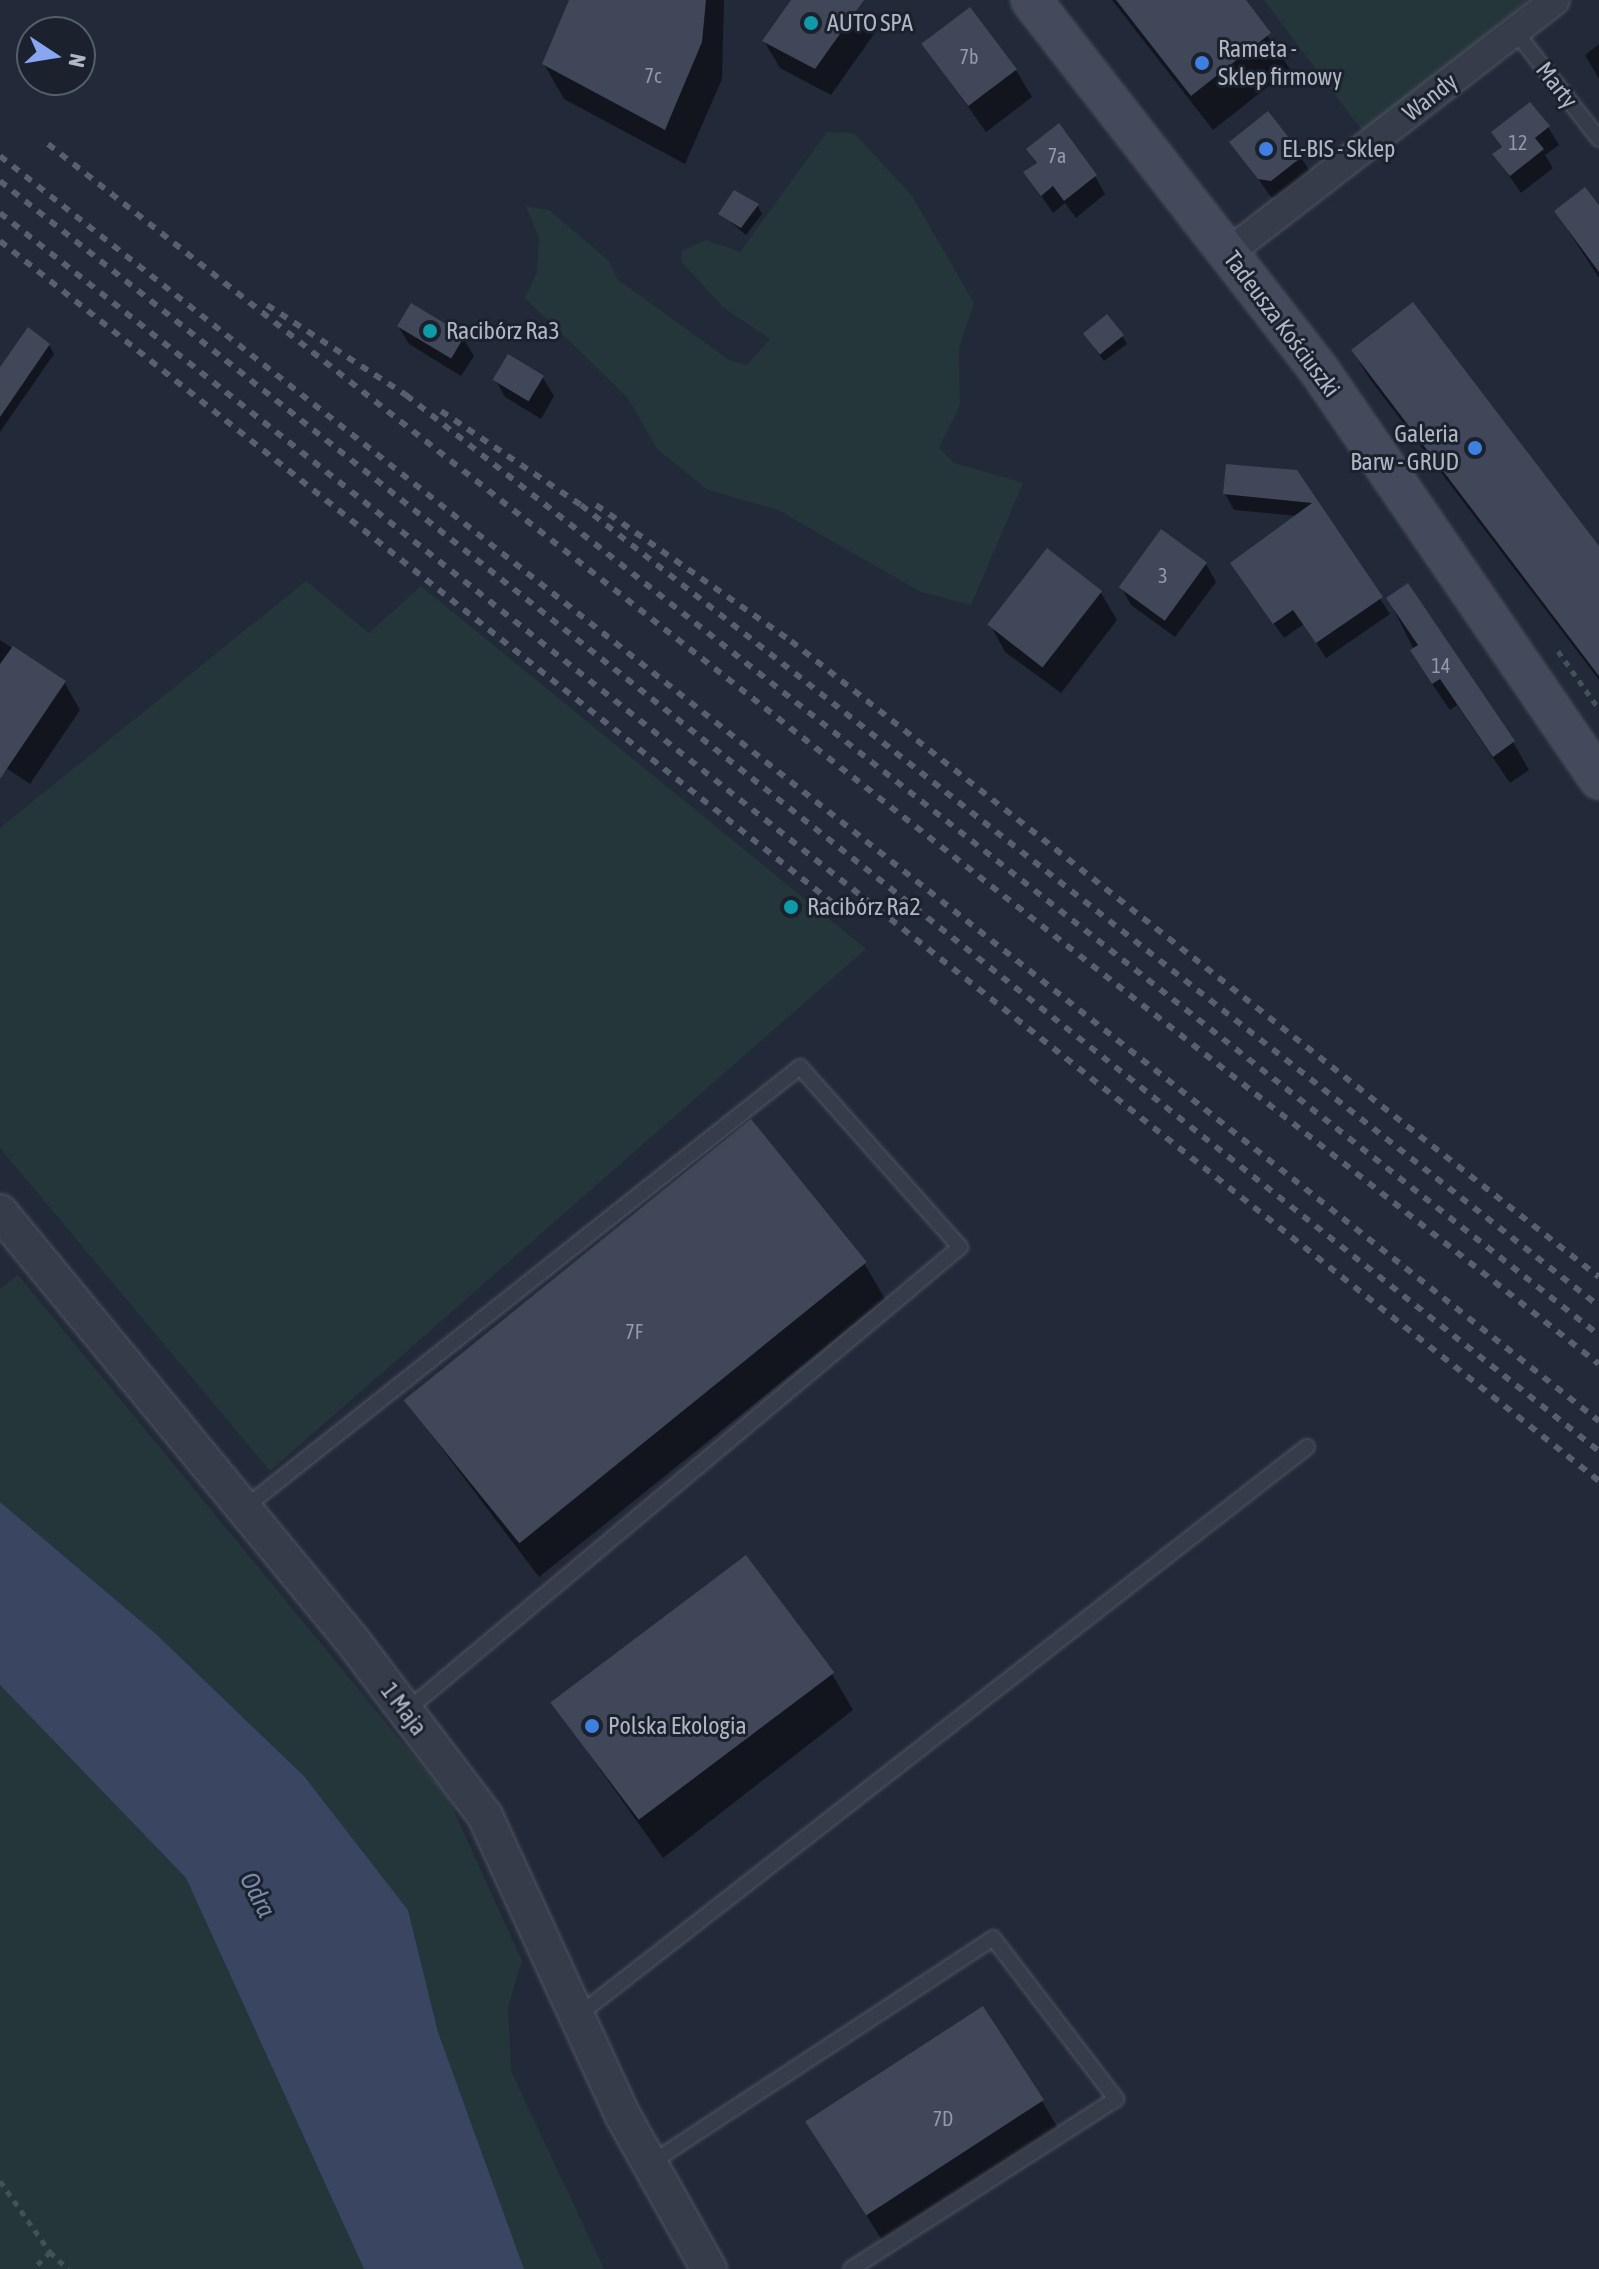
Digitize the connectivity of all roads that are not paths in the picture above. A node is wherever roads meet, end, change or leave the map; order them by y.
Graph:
1 (1031, 0) edge
2 (1555, 0) edge
3 (1515, 31) junction
4 (1599, 139) edge
5 (1228, 253) junction
6 (1599, 779) edge
7 (0, 1212) edge
8 (1307, 1447) dead end
9 (243, 1509) junction
10 (406, 1711) junction
11 (576, 2018) junction
12 (650, 2164) junction
13 (709, 2269) edge
14 (851, 2269) edge

1 - 5 main road, Tadeusza Kościuszki
2 - 3 street, Wandy
3 - 4 lane, Marty
3 - 5 street, Wandy
5 - 6 main road, Tadeusza Kościuszki
7 - 9 street, 1 Maja
8 - 11 lane
9 - 10 street, 1 Maja
9 - 10 lane
10 - 11 street, 1 Maja
11 - 12 street, 1 Maja
12 - 13 street, 1 Maja
12 - 14 lane

